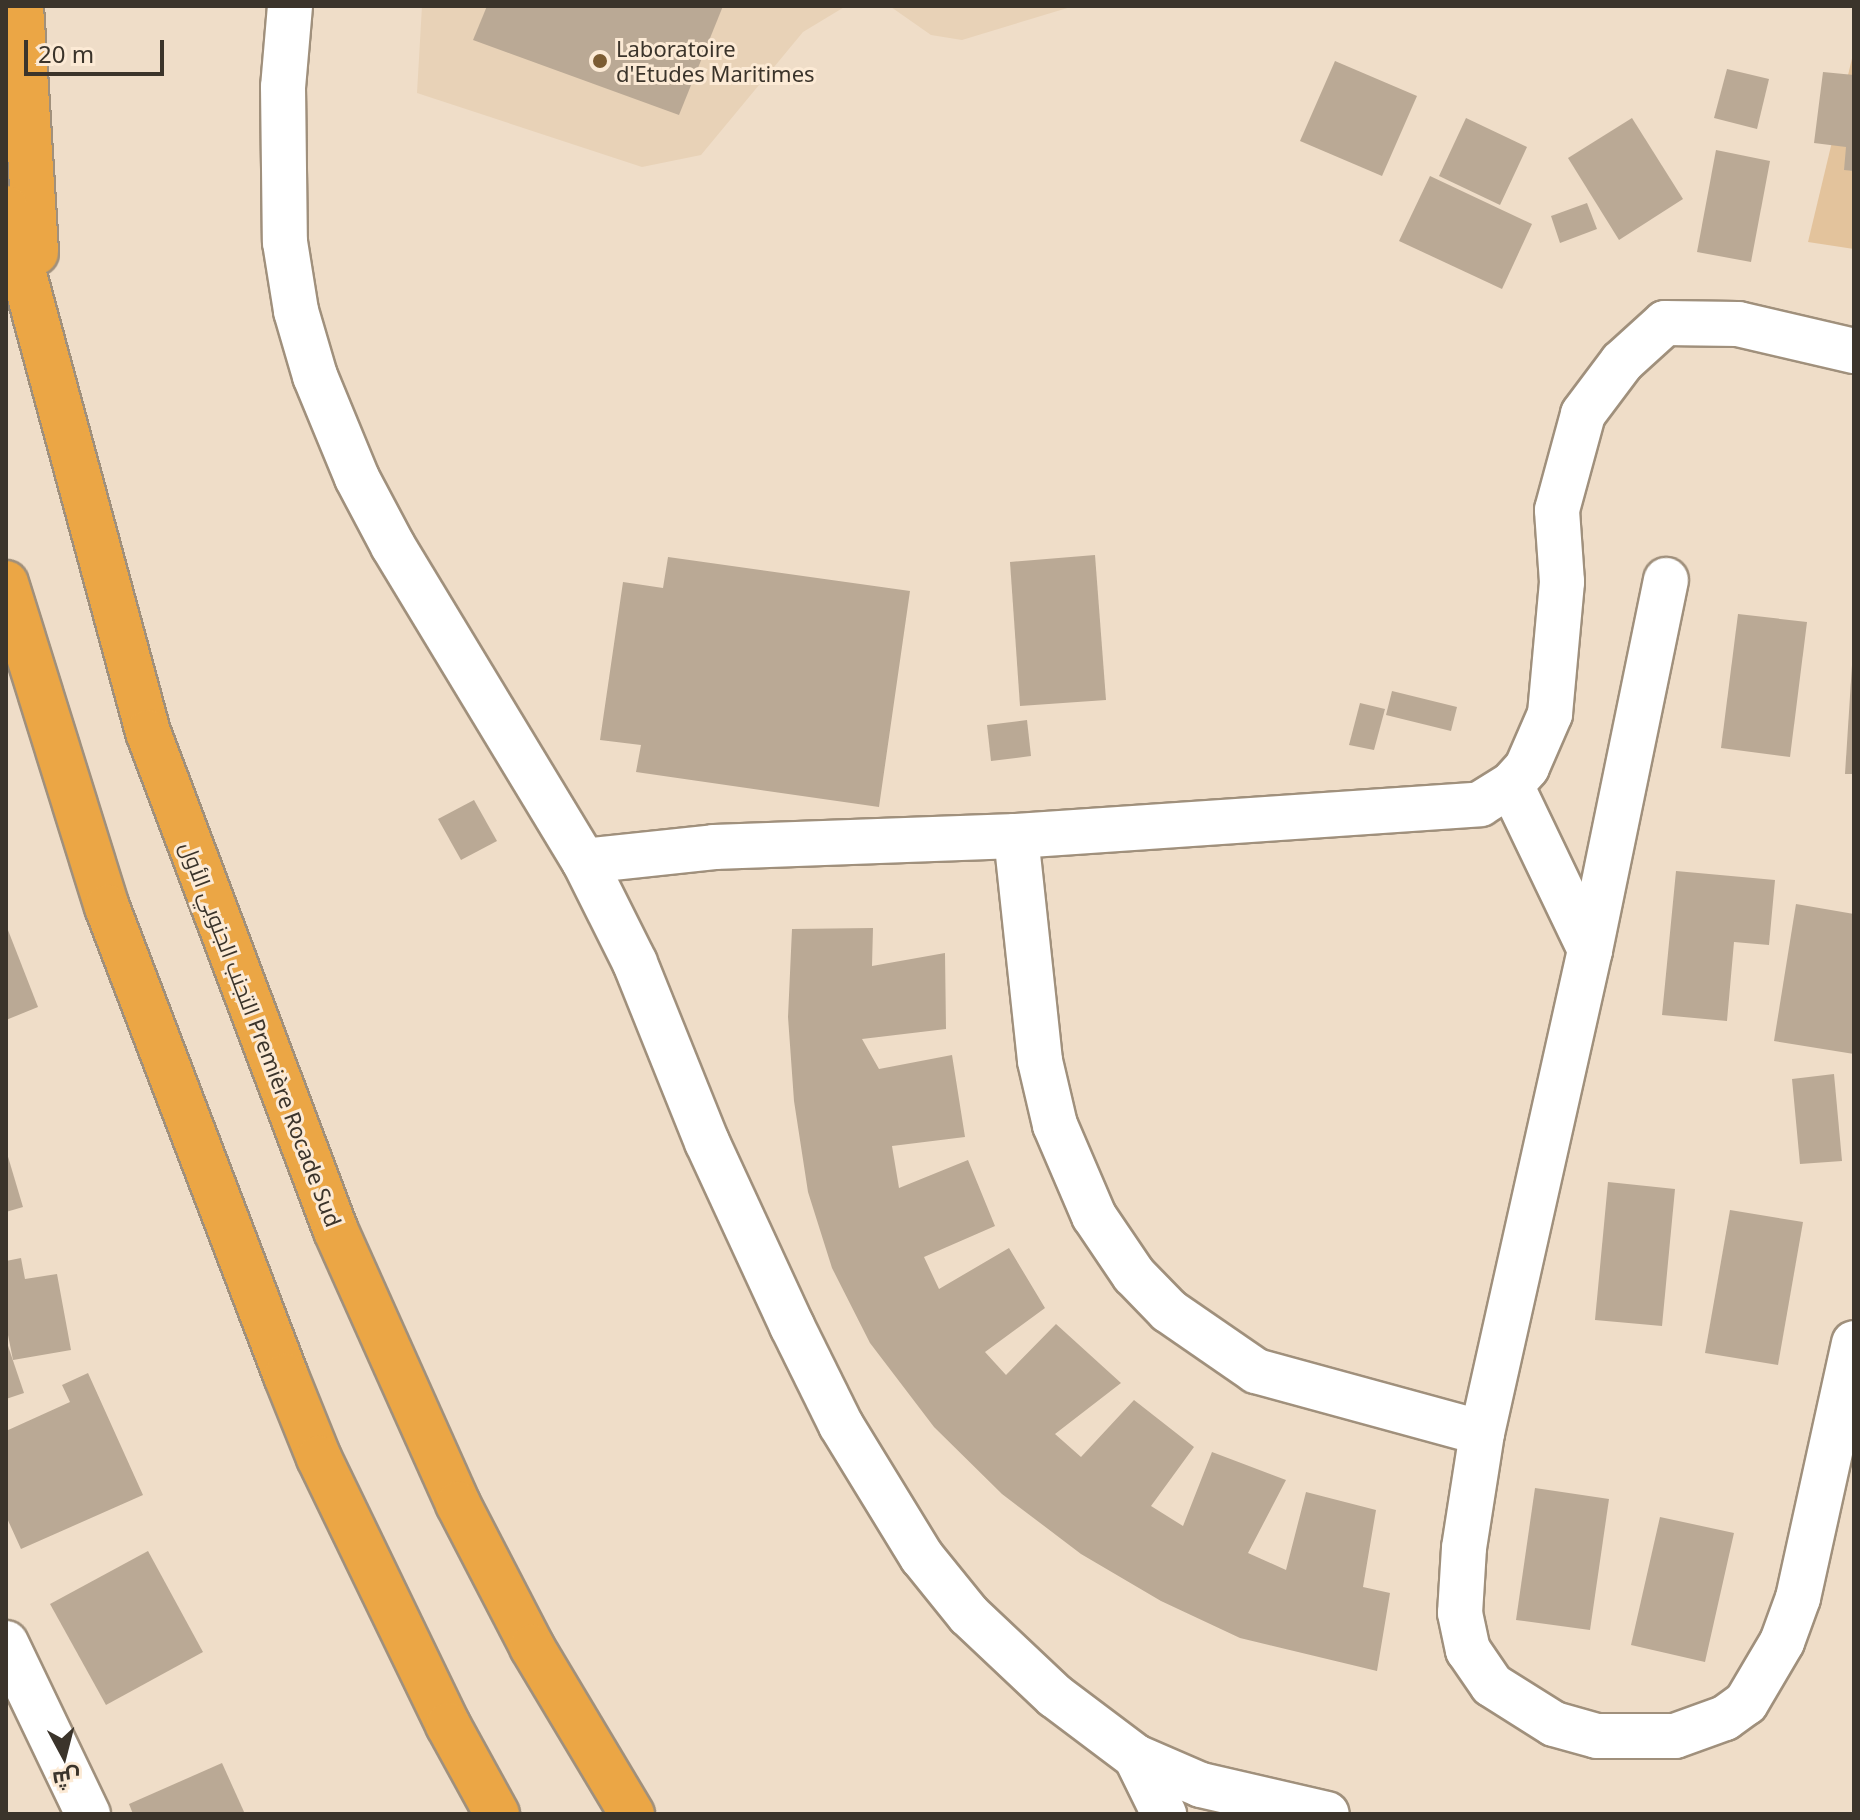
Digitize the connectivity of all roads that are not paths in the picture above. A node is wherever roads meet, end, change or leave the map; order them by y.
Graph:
1 (21, 6) edge
2 (290, 6) edge
3 (6, 208) edge
4 (40, 339) junction
5 (1854, 351) edge
6 (1666, 580) dead end
7 (6, 583) edge
8 (1511, 785) junction
9 (1016, 836) junction
10 (584, 861) junction
11 (1590, 950) junction
12 (1854, 1343) edge
13 (1482, 1433) junction
14 (6, 1643) edge
15 (1136, 1757) junction
16 (88, 1814) edge
17 (497, 1814) edge
18 (632, 1814) edge
19 (1164, 1814) edge
20 (1327, 1814) edge

1 - 4 highway
2 - 10 street
3 - 4 highway, التجنب الجنوبي الأول Première Rocade Sud
4 - 18 highway, التجنب الجنوبي الأول Première Rocade Sud
5 - 8 street
6 - 11 street
7 - 17 highway
8 - 9 street
8 - 11 street
9 - 10 street
9 - 13 street
10 - 15 street
11 - 13 street
12 - 13 street
14 - 16 street
15 - 19 street
15 - 20 street

